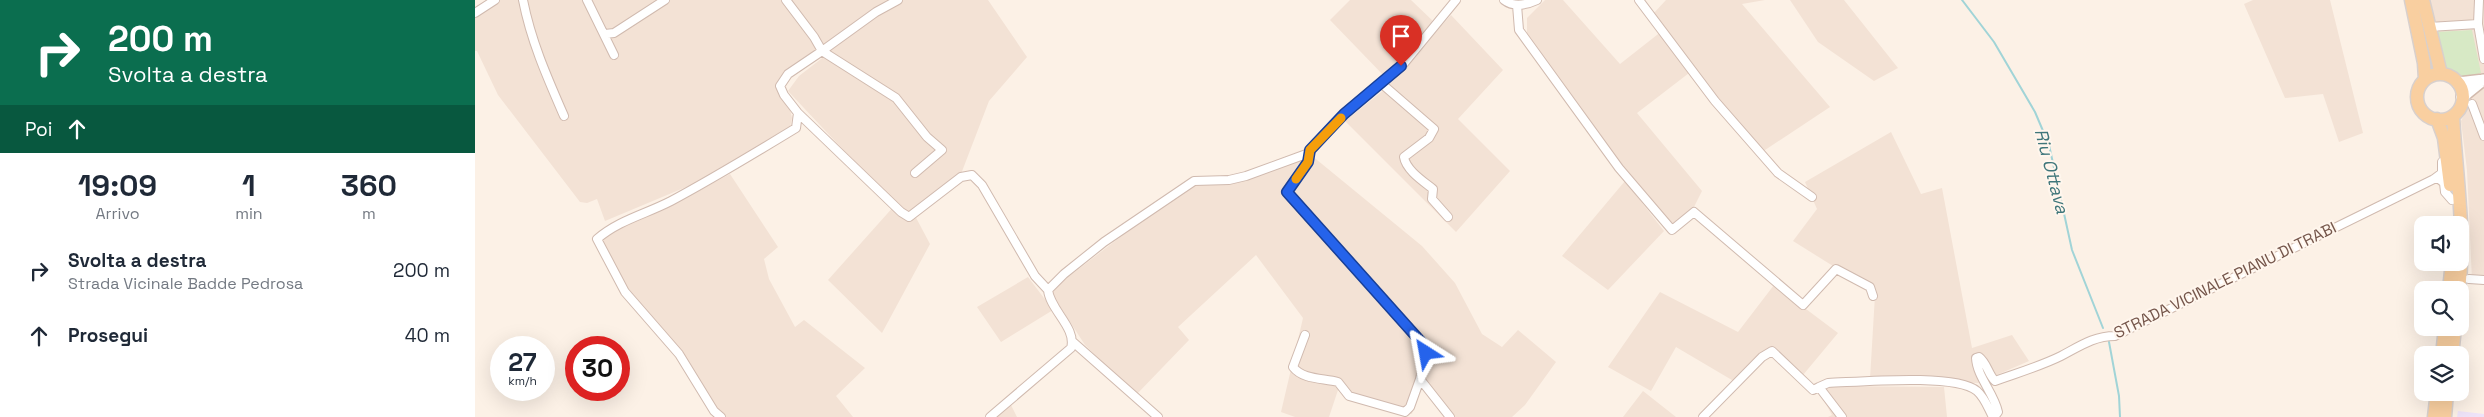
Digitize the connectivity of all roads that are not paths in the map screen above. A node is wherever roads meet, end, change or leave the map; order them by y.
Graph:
1 (495, 0) edge
2 (523, 0) edge
3 (587, 0) edge
4 (665, 0) edge
5 (785, 0) edge
6 (898, 0) edge
7 (1456, 0) edge
8 (1504, 0) edge
9 (1537, 0) edge
10 (1639, 0) edge
11 (2411, 0) edge
12 (2423, 0) edge
13 (2479, 0) edge
14 (1517, 5) junction
15 (475, 13) edge
16 (2478, 24) junction
17 (2429, 27) junction
18 (605, 34) junction
19 (822, 51) junction
20 (614, 55) dead end
21 (2484, 59) edge
22 (2441, 74) junction
23 (2425, 79) junction
24 (2484, 80) edge
25 (2458, 83) junction
26 (1382, 84) junction
27 (2467, 100) junction
28 (798, 113) junction
29 (564, 116) dead end
30 (2453, 116) junction
31 (2437, 119) junction
32 (2484, 136) edge
33 (2446, 151) junction
34 (1309, 153) junction
35 (915, 173) dead end
36 (2434, 179) junction
37 (1812, 197) dead end
38 (2452, 200) junction
39 (2452, 216) edge
40 (1448, 217) dead end
41 (2469, 279) dead end
42 (2484, 280) edge
43 (2460, 281) edge
44 (1047, 290) junction
45 (1873, 296) dead end
46 (1305, 335) dead end
47 (1073, 342) junction
48 (1420, 379) junction
49 (1819, 387) junction
50 (2436, 401) edge
51 (2446, 401) edge
52 (721, 417) edge
53 (990, 417) edge
54 (1158, 417) edge
55 (1450, 417) edge
56 (1703, 417) edge
57 (1842, 417) edge
58 (1994, 417) edge
59 (2434, 417) edge
60 (2445, 417) edge

1 - 15 street
2 - 29 street
3 - 18 street
4 - 18 street
5 - 19 street
6 - 19 street
7 - 26 street
8 - 14 street
9 - 14 street
10 - 37 street
11 - 23 main road
12 - 17 main road
13 - 16 street
14 - 45 street
16 - 17 street
16 - 21 street
17 - 22 main road
18 - 20 street
19 - 28 street
19 - 35 street
22 - 23 main road
22 - 25 main road
23 - 31 main road
24 - 25 street
24 - 27 street
25 - 27 main road
26 - 34 street
26 - 40 street
27 - 30 main road
27 - 32 street
28 - 44 street
28 - 52 street
30 - 31 main road
30 - 43 main road
31 - 33 main road
33 - 36 street
33 - 38 main road
34 - 44 street
34 - 48 street
36 - 38 street
36 - 58 street, STRADA VICINALE PIANU DI TRABI
38 - 39 main road
41 - 42 street
44 - 47 street
46 - 48 street
47 - 53 street
47 - 54 street
48 - 55 street
49 - 56 street
49 - 57 street
49 - 58 street, STRADA VICINALE PIANU DI TRABI
50 - 59 main road
51 - 60 main road

